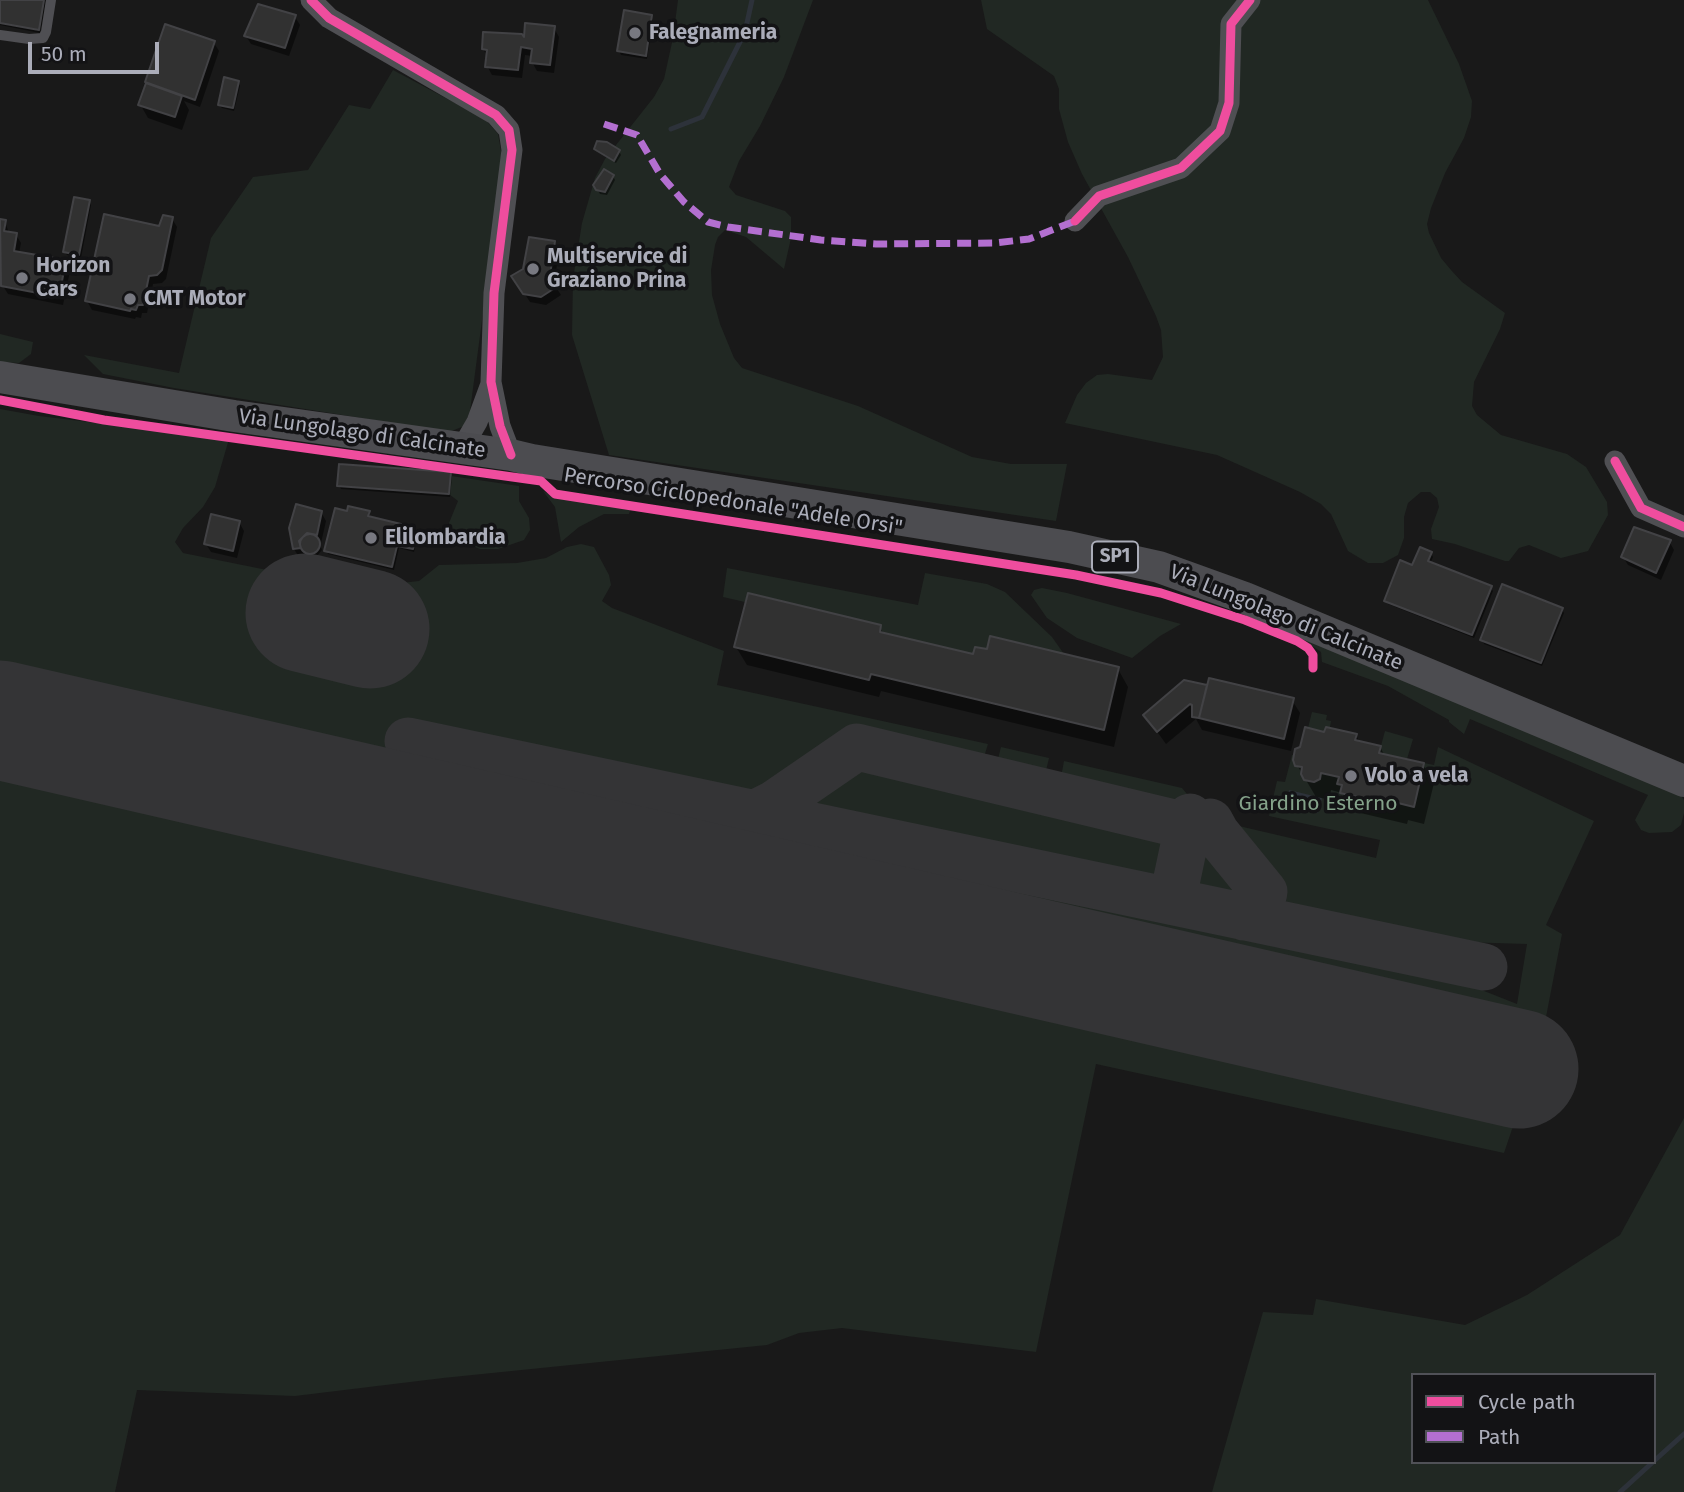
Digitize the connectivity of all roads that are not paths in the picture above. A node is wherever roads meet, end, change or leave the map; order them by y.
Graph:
1 (51, 0) edge
2 (311, 0) edge
3 (1250, 0) edge
4 (0, 35) edge
5 (1075, 220) dead end
6 (0, 377) edge
7 (491, 382) junction
8 (462, 448) junction
9 (511, 455) junction
10 (1615, 461) dead end
11 (1684, 527) edge
12 (1684, 781) edge

1 - 4 lane
2 - 7 street
3 - 5 street
6 - 8 main road, Via Lungolago di Calcinate / SP1
7 - 8 street
7 - 9 street
8 - 9 main road, Via Lungolago di Calcinate / SP1
9 - 12 main road, Via Lungolago di Calcinate / SP1
10 - 11 street

